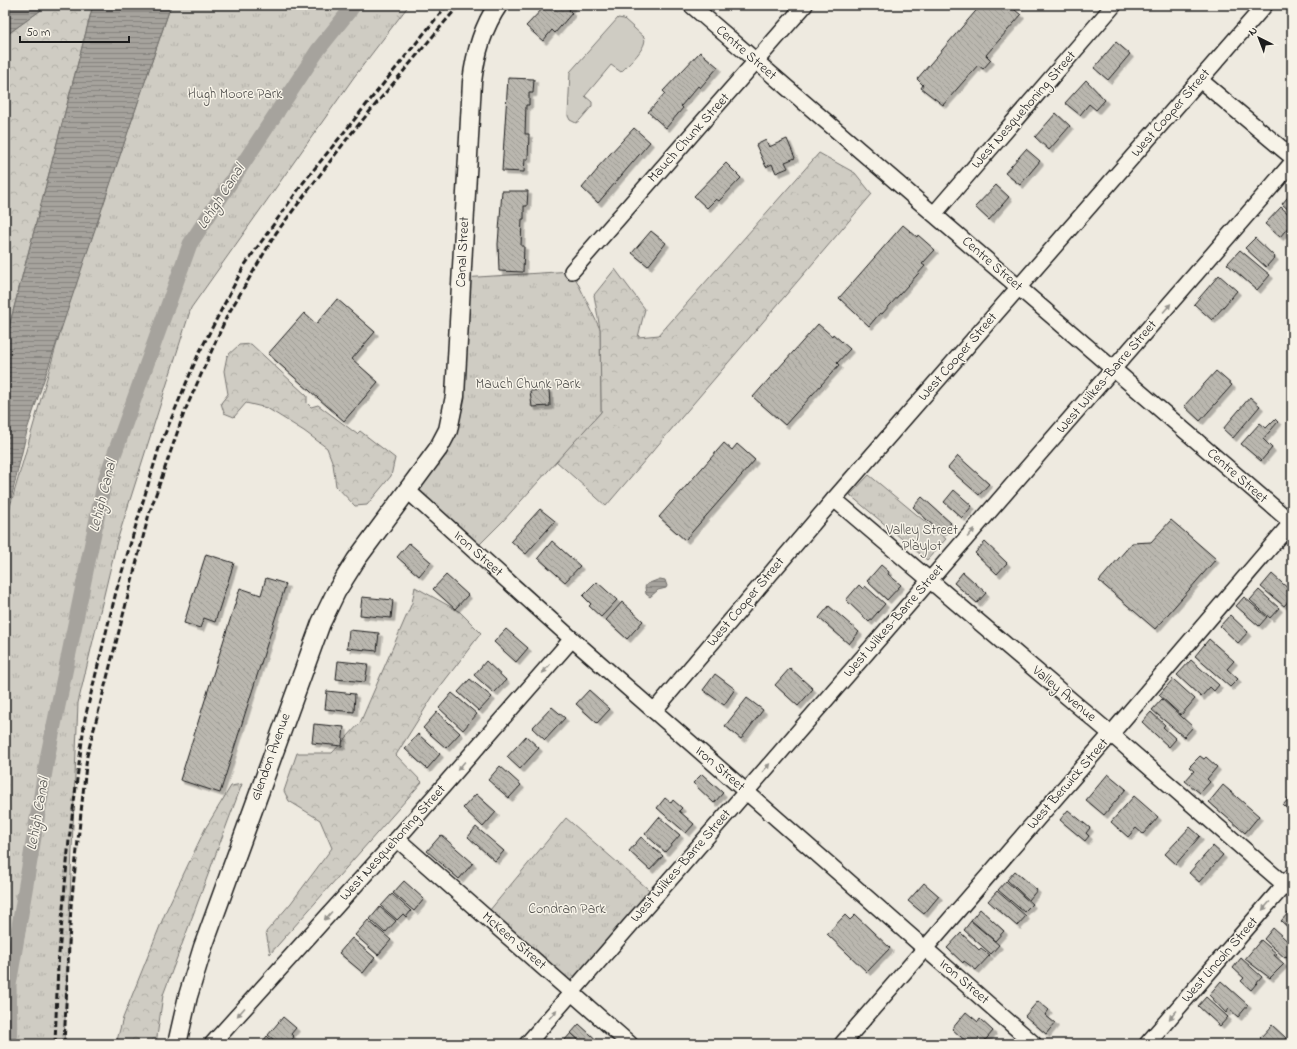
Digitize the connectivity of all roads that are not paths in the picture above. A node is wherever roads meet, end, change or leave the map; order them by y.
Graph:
1 (498, 5) edge
2 (691, 5) edge
3 (805, 5) edge
4 (1115, 5) edge
5 (1265, 5) edge
6 (757, 62) junction
7 (1200, 80) junction
8 (1292, 157) edge
9 (1292, 162) edge
10 (934, 214) junction
11 (572, 271) dead end
12 (1019, 288) junction
13 (1113, 369) junction
14 (408, 491) junction
15 (834, 498) junction
16 (1292, 523) edge
17 (930, 579) junction
18 (572, 639) junction
19 (654, 711) junction
20 (1111, 734) junction
21 (745, 791) junction
22 (397, 839) junction
23 (1289, 884) edge
24 (925, 948) junction
25 (572, 992) junction
26 (177, 1044) edge
27 (212, 1044) edge
28 (527, 1044) edge
29 (630, 1044) edge
30 (842, 1044) edge
31 (1034, 1044) edge
32 (1147, 1044) edge

1 - 14 street, Canal Street
2 - 6 street, Centre Street
3 - 6 street, Mauch Chunk Street
4 - 10 street, West Nesquehoning Street
5 - 7 street, West Cooper Street
6 - 10 street, Centre Street
6 - 11 street, Mauch Chunk Street
7 - 8 street
7 - 12 street, West Cooper Street
13 -> 9 street, West Wilkes-Barre Street
10 - 12 street, Centre Street
12 - 13 street, Centre Street
12 - 15 street, West Cooper Street
13 - 16 street, Centre Street
17 -> 13 street, West Wilkes-Barre Street
14 - 18 street, Iron Street
14 - 26 street, Glendon Avenue
15 - 17 street, Valley Avenue
15 - 19 street, West Cooper Street
16 - 20 street, West Berwick Street
17 - 20 street, Valley Avenue
21 -> 17 street, West Wilkes-Barre Street
18 - 19 street, Iron Street
18 -> 22 street, West Nesquehoning Street
19 - 21 street, Iron Street
20 - 23 street, Valley Avenue
20 - 24 street, West Berwick Street
21 - 24 street, Iron Street
21 - 25 street, West Wilkes-Barre Street
22 - 25 street, McKeen Street
22 -> 27 street, West Nesquehoning Street
23 -> 32 street, West Lincoln Street
24 - 30 street, West Berwick Street
24 - 31 street, Iron Street
28 -> 25 street, West Wilkes-Barre Street
25 - 29 street, McKeen Street

